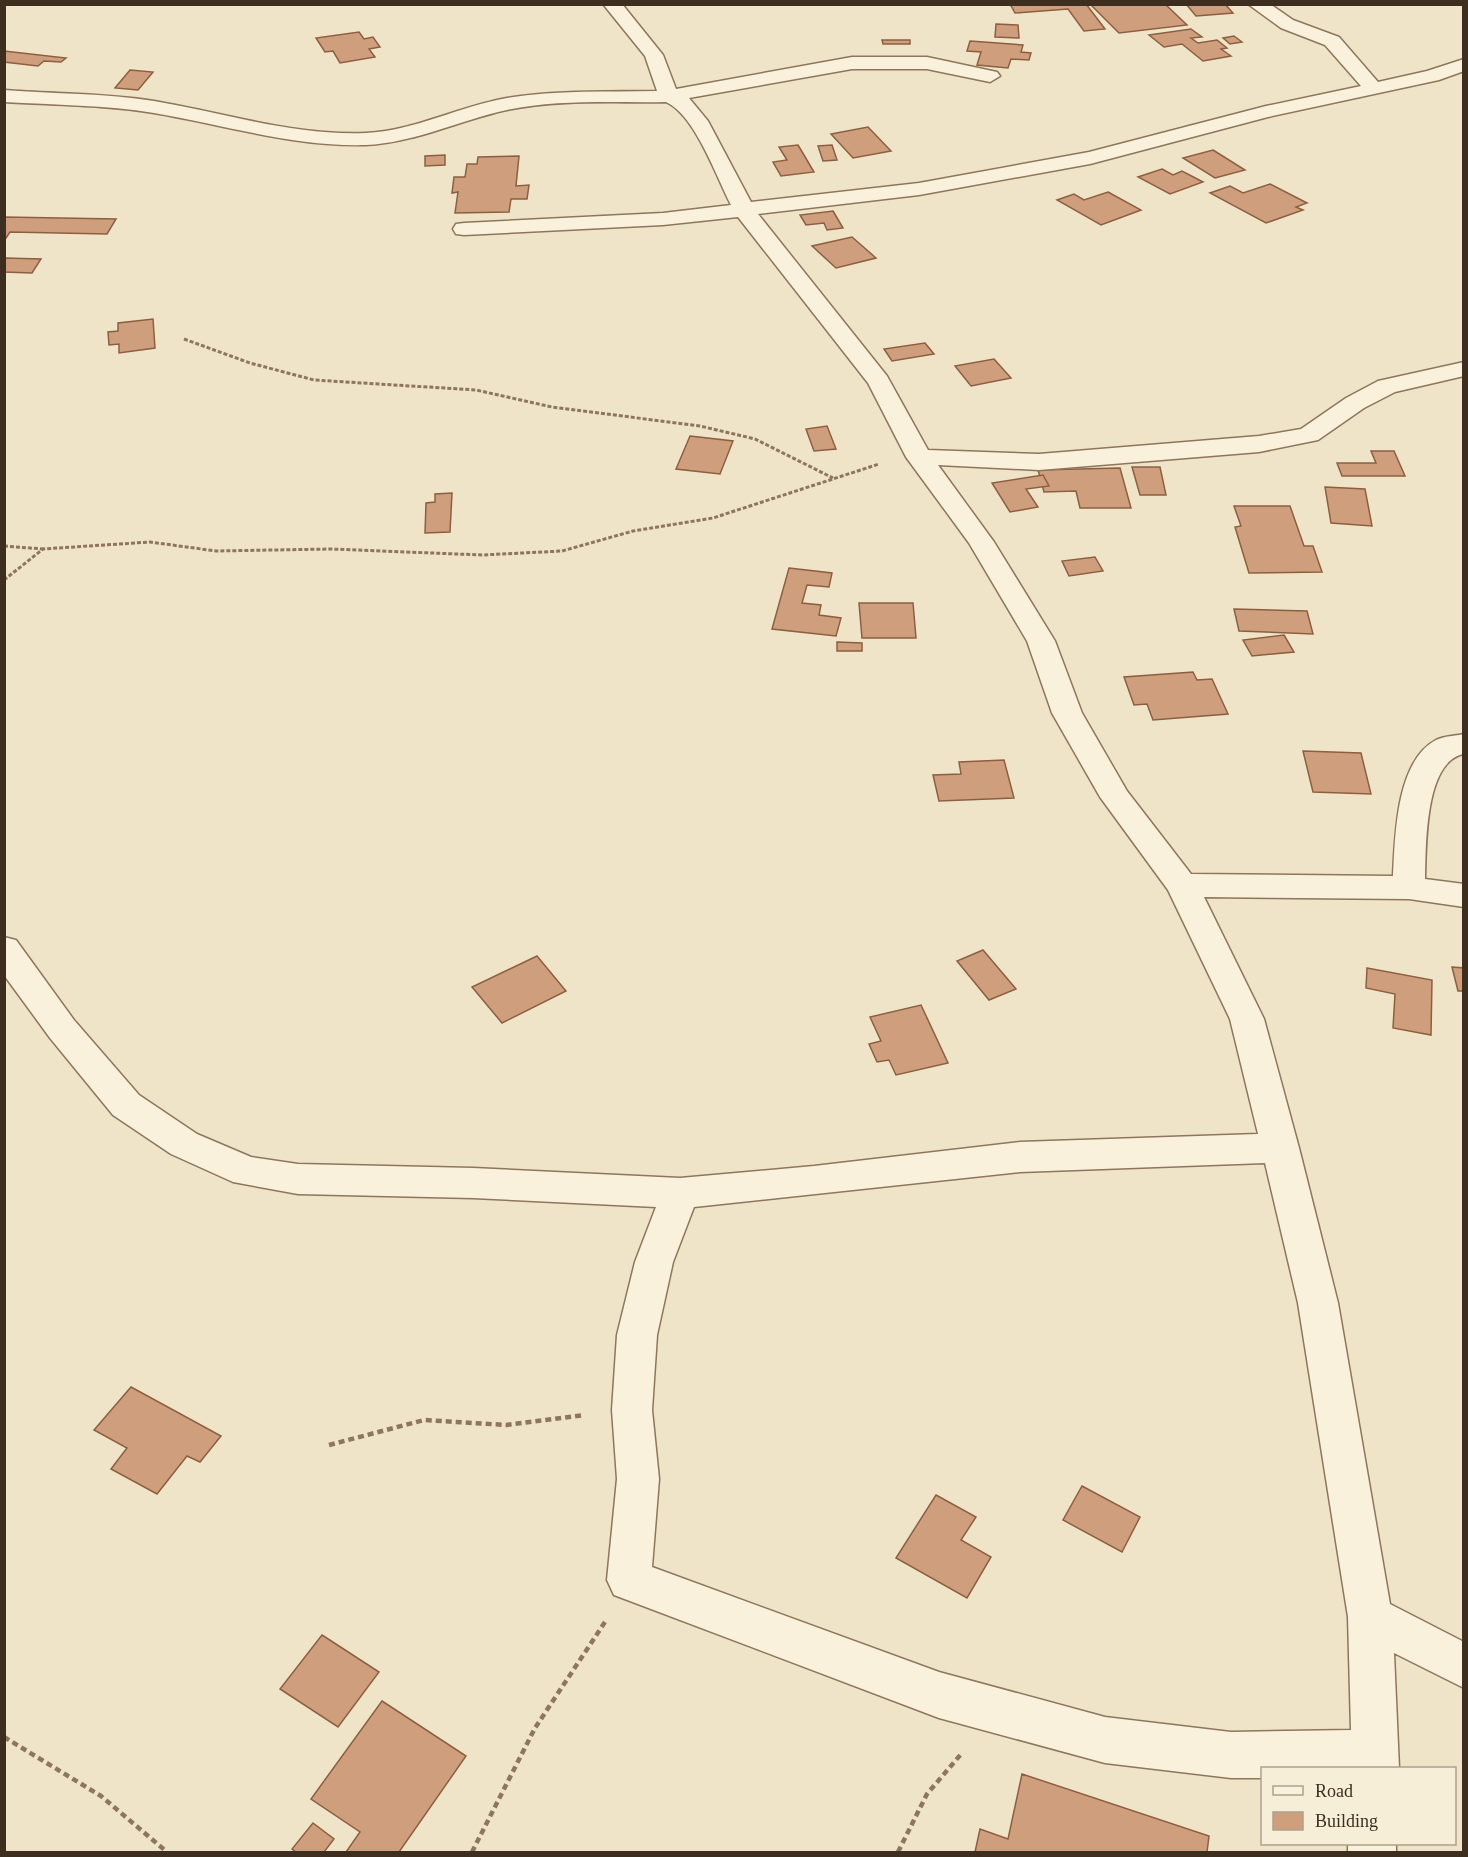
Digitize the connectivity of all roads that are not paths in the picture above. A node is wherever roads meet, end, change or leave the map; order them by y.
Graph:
1 (612, 4) edge
2 (1257, 4) edge
3 (1464, 65) edge
4 (990, 76) dead end
5 (1373, 88) junction
6 (4, 96) edge
7 (669, 96) junction
8 (744, 210) junction
9 (464, 229) dead end
10 (1464, 369) edge
11 (917, 454) junction
12 (1464, 744) edge
13 (1182, 885) junction
14 (1409, 888) junction
15 (1464, 896) edge
16 (4, 949) edge
17 (1281, 1148) junction
18 (680, 1193) junction
19 (1370, 1617) junction
20 (1464, 1666) edge
21 (1377, 1761) edge

1 - 7 street
2 - 5 street
3 - 5 street
4 - 7 street
5 - 8 street
6 - 7 street
7 - 8 street
8 - 9 street
8 - 11 street
10 - 11 street
11 - 13 street
12 - 14 street
13 - 14 street
13 - 17 street
14 - 15 street
16 - 18 street
17 - 18 street
17 - 19 street
18 - 21 street
19 - 20 street
19 - 21 street

